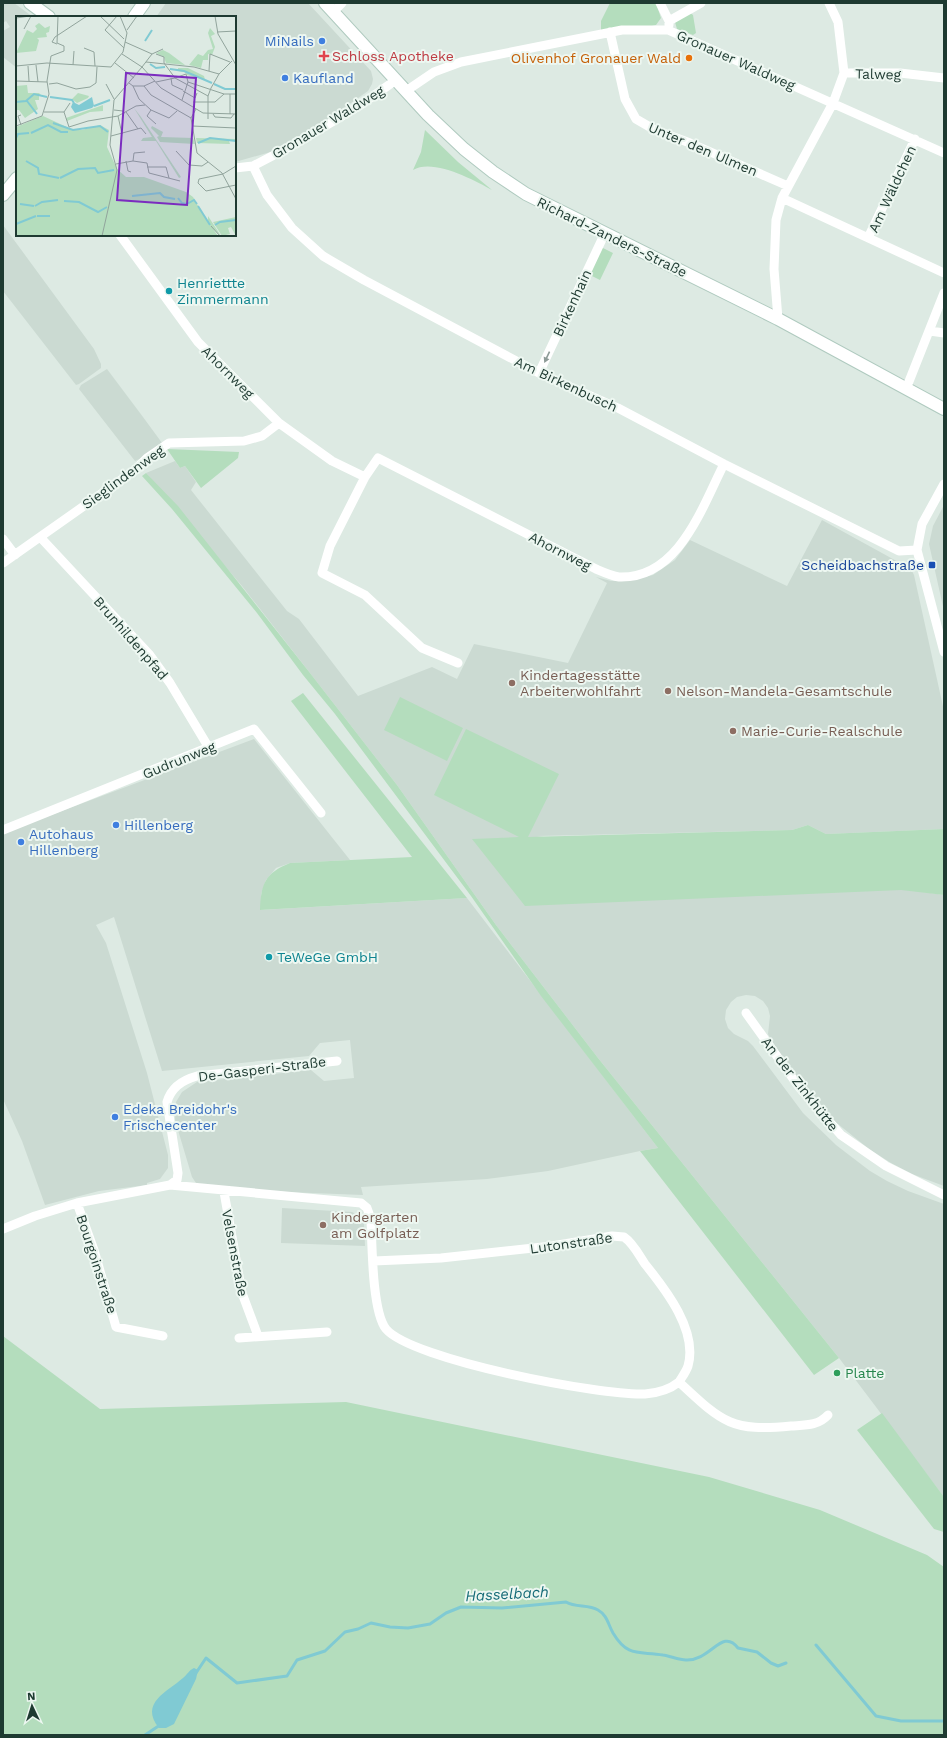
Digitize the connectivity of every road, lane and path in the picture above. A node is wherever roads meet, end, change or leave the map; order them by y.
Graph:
1 (30, 3) edge
2 (144, 3) edge
3 (342, 3) edge
4 (660, 3) edge
5 (701, 3) edge
6 (829, 3) edge
7 (329, 8) edge
8 (48, 16) edge
9 (135, 16) edge
10 (669, 20) junction
11 (668, 30) junction
12 (610, 32) junction
13 (844, 73) junction
14 (944, 78) edge
15 (396, 80) junction
16 (406, 91) junction
17 (833, 103) junction
18 (915, 139) junction
19 (944, 153) edge
20 (253, 166) junction
21 (236, 168) edge
22 (16, 179) edge
23 (788, 186) junction
24 (3, 195) edge
25 (782, 198) junction
26 (605, 233) junction
27 (121, 236) edge
28 (868, 238) junction
29 (944, 272) edge
30 (944, 293) edge
31 (778, 320) junction
32 (930, 331) junction
33 (944, 334) edge
34 (539, 372) junction
35 (906, 389) junction
36 (944, 409) edge
37 (279, 423) junction
38 (724, 464) junction
39 (365, 477) junction
40 (944, 484) edge
41 (41, 538) junction
42 (3, 539) edge
43 (917, 550) junction
44 (15, 555) junction
45 (3, 563) edge
46 (944, 652) edge
47 (458, 663) dead end
48 (209, 748) junction
49 (321, 813) dead end
50 (3, 830) edge
51 (746, 1013) dead end
52 (337, 1061) dead end
53 (170, 1185) junction
54 (224, 1192) junction
55 (944, 1196) edge
56 (77, 1203) junction
57 (3, 1229) edge
58 (374, 1261) junction
59 (327, 1332) dead end
60 (163, 1336) dead end
61 (258, 1336) junction
62 (239, 1338) dead end
63 (679, 1382) junction
64 (828, 1415) dead end

1 - 8 street
2 - 9 street
3 - 7 street
4 - 10 street
5 - 10 street
6 - 13 street
7 - 15 street, Richard-Zanders-Straße
10 - 11 street
11 - 12 street, Gronauer Waldweg
11 - 17 street, Gronauer Waldweg
12 - 16 street, Gronauer Waldweg
12 - 23 street, Unter den Ulmen
13 - 14 street, Talweg
13 - 17 street, Talweg
15 - 16 street, Richard-Zanders-Straße
15 - 20 street, Gronauer Waldweg
16 - 26 street, Richard-Zanders-Straße
17 - 18 street, Gronauer Waldweg
17 - 23 street, Talweg
18 - 19 street, Gronauer Waldweg
18 - 28 street, Am Wäldchen
20 - 21 street, Gronauer Waldweg
20 - 34 street, Am Birkenbusch
22 - 24 street
23 - 25 street, Talweg
25 - 28 street, Am Wäldchen
25 - 31 street, Talweg
26 - 31 street, Richard-Zanders-Straße
26 -> 34 street, Birkenhain
27 - 37 street, Ahornweg
28 - 29 street, Am Wäldchen
30 - 32 street
31 - 35 street, Richard-Zanders-Straße
32 - 33 street
32 - 35 street
34 - 38 street, Am Birkenbusch
35 - 36 street, Richard-Zanders-Straße
37 - 39 street, Ahornweg
37 - 41 street, Sieglindenweg
38 - 39 street, Ahornweg
38 - 43 street, Am Birkenbusch
39 - 47 street, Ahornweg
40 - 43 street
41 - 44 street, Sieglindenweg
41 - 48 street, Brunhildenpfad
42 - 44 street
43 - 46 street
44 - 45 street, Sieglindenweg
48 - 49 street, Gudrunweg
48 - 50 street, Gudrunweg
51 - 55 street, An der Zinkhütte
52 - 53 street, De-Gasperi-Straße
53 - 54 street
53 - 56 street
54 - 58 street
54 - 61 street, Velsenstraße
56 - 57 street
56 - 60 street, Bourgoinstraße
58 - 63 street
58 - 63 street, Lutonstraße
59 - 61 street
61 - 62 street
63 - 64 street

